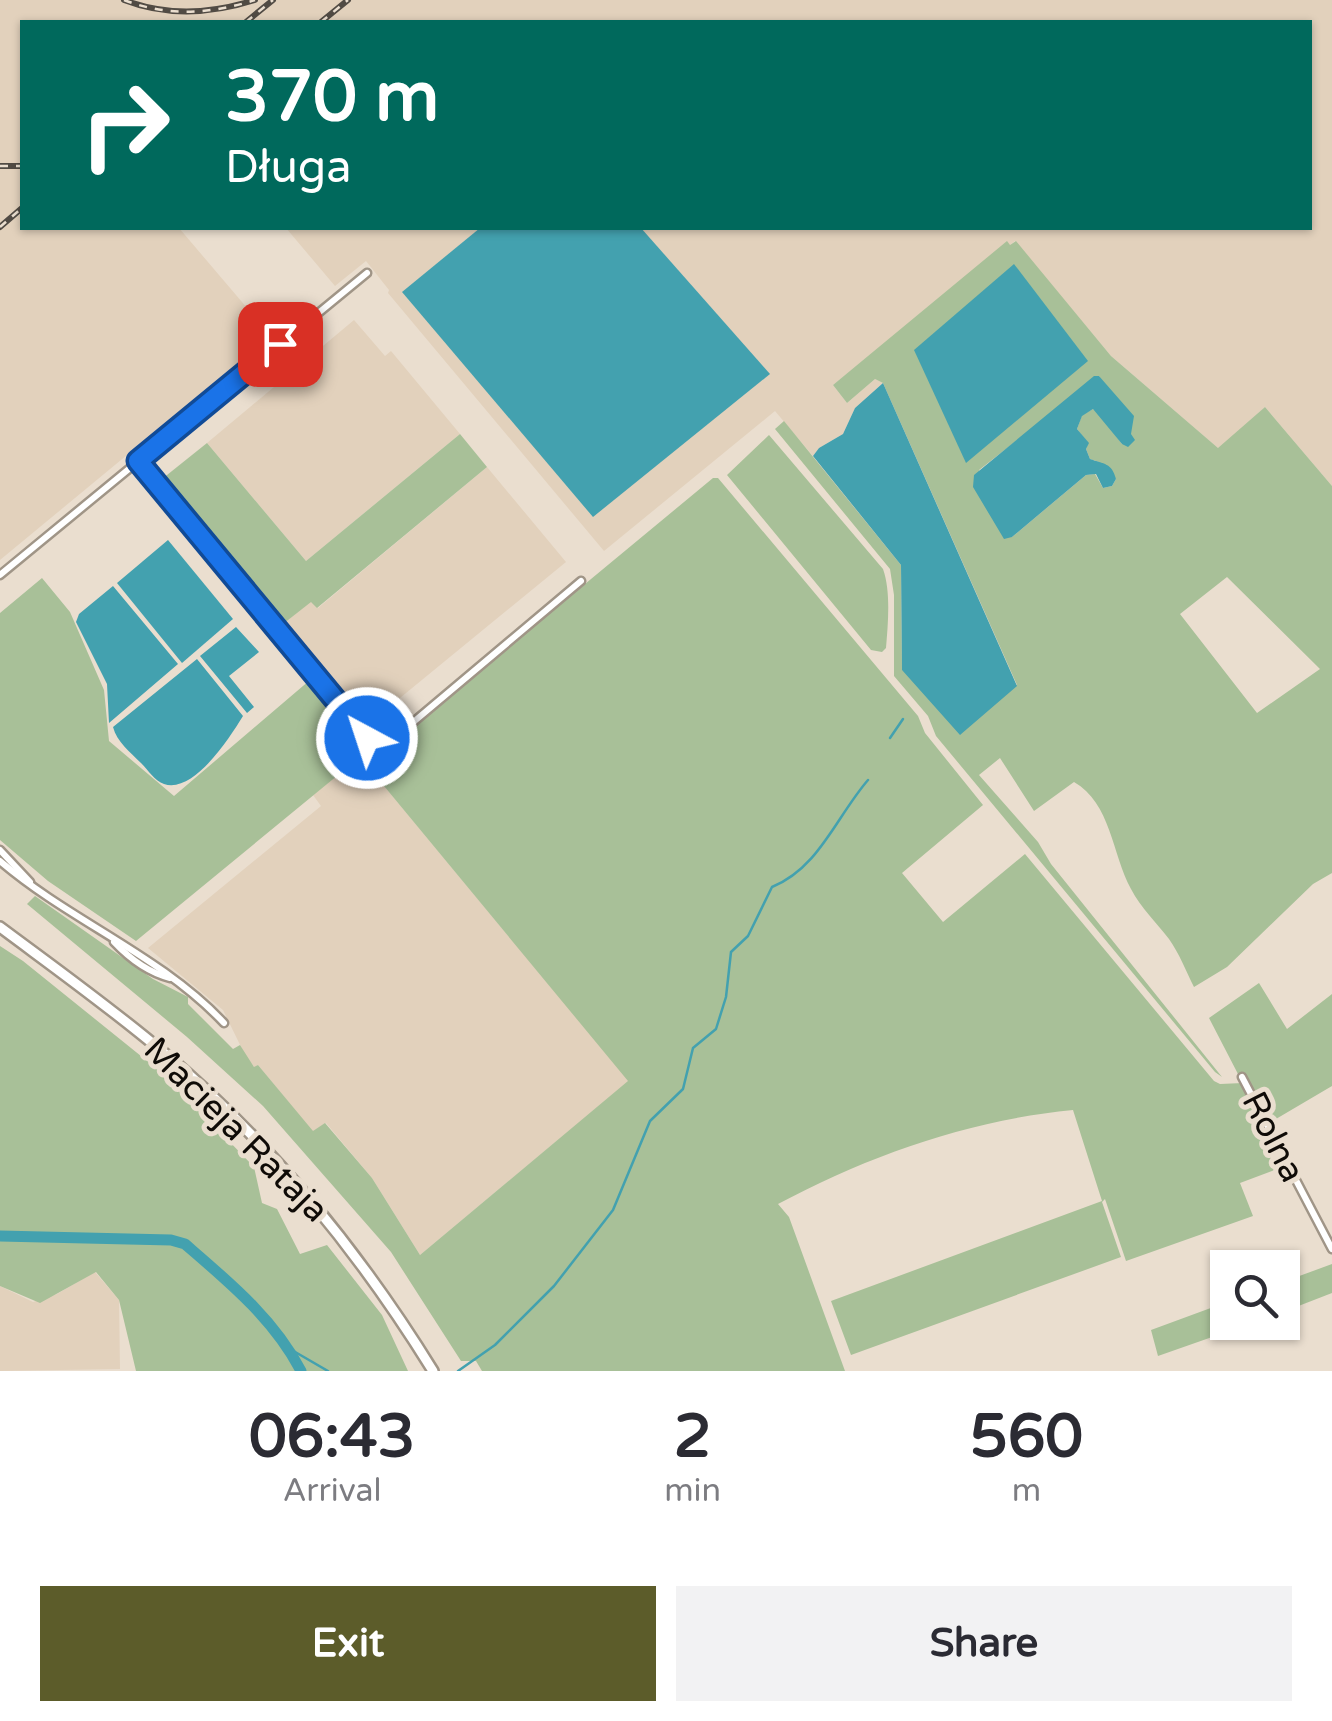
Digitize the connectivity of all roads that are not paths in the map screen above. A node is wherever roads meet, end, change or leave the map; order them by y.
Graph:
1 (367, 274) dead end
2 (138, 461) junction
3 (0, 576) edge
4 (581, 580) dead end
5 (0, 850) edge
6 (0, 861) edge
7 (31, 883) junction
8 (0, 927) edge
9 (224, 1023) dead end
10 (1242, 1078) dead end
11 (1332, 1249) edge
12 (433, 1371) edge

1 - 2 street
2 - 3 street
2 - 4 street
5 - 7 street
6 - 7 street
7 - 9 street
8 - 12 main road, Macieja Rataja
10 - 11 street, Rolna

